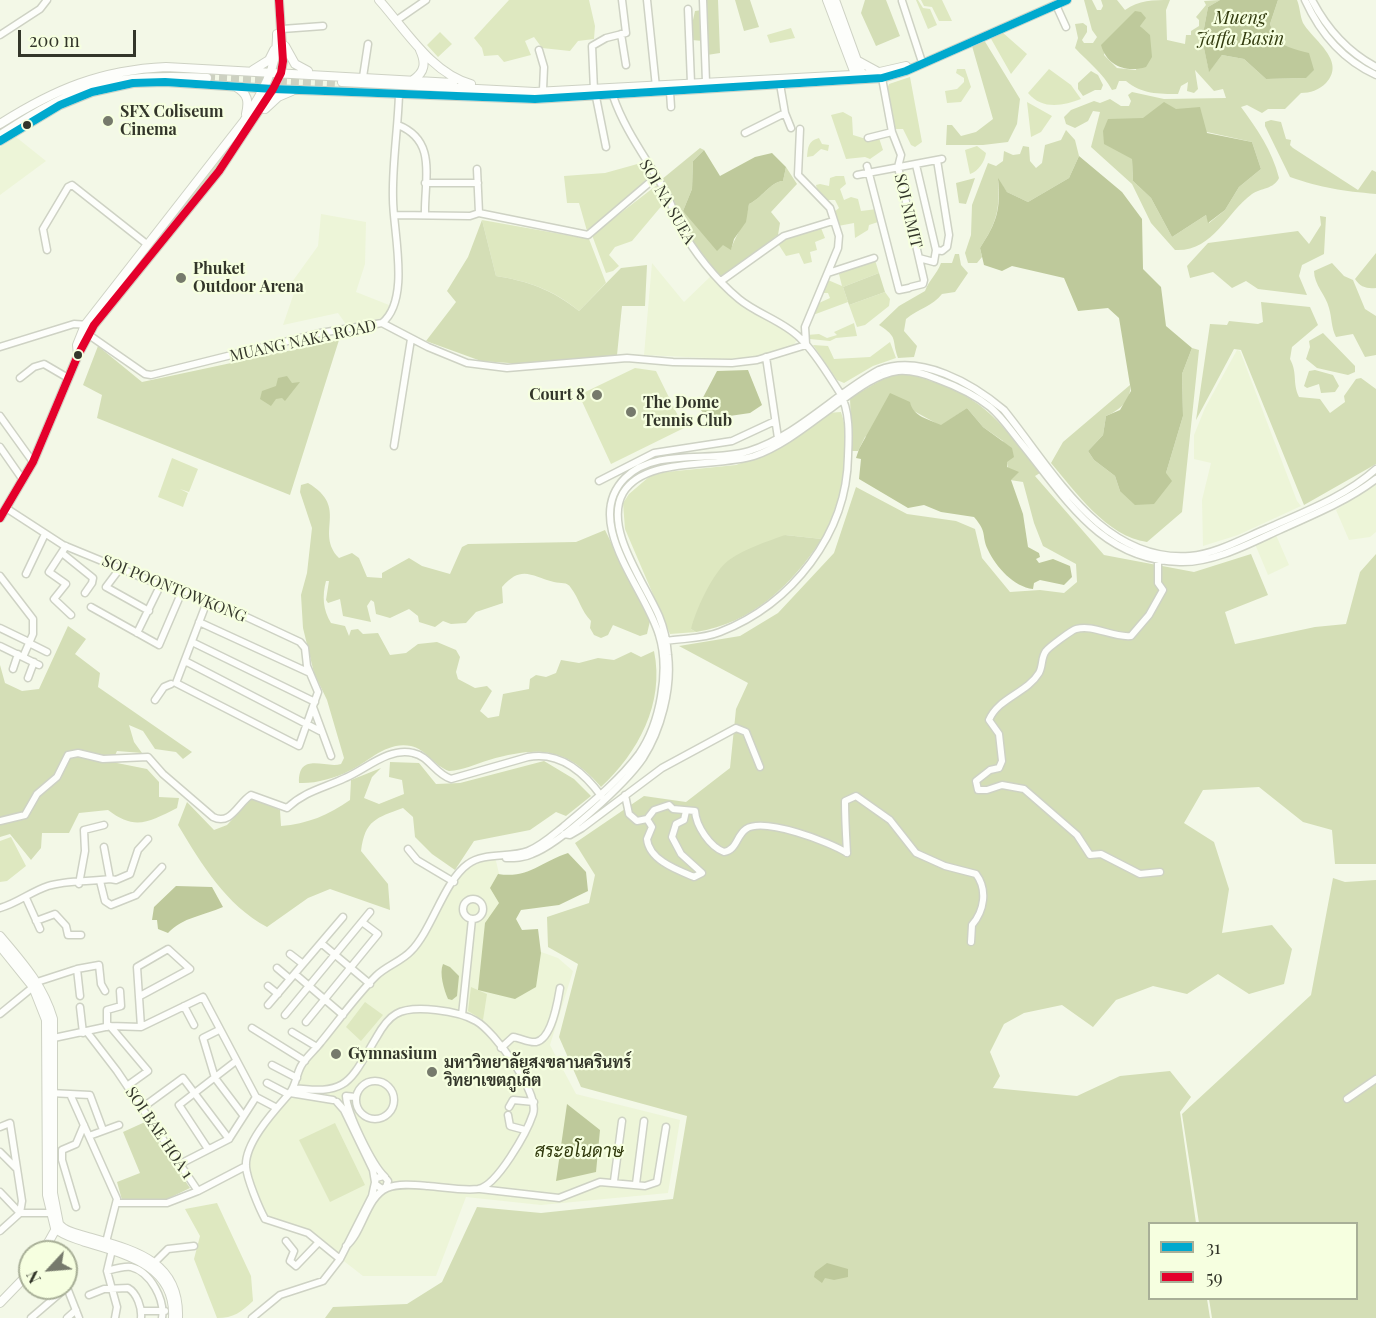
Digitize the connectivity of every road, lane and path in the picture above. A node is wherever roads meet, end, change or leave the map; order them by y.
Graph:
1 (47, 0) edge
2 (278, 0) edge
3 (379, 0) edge
4 (426, 0) edge
5 (622, 0) edge
6 (647, 0) edge
7 (703, 0) edge
8 (827, 0) edge
9 (835, 0) edge
10 (1067, 0) edge
11 (1305, 0) edge
12 (1312, 0) edge
13 (902, 1) edge
14 (1055, 2) edge
15 (688, 9) dead end
16 (397, 20) junction
17 (323, 26) dead end
18 (1066, 27) dead end
19 (282, 29) junction
20 (621, 34) junction
21 (0, 35) edge
22 (280, 42) junction
23 (368, 44) dead end
24 (419, 48) junction
25 (539, 50) dead end
26 (849, 56) junction
27 (921, 59) junction
28 (858, 61) junction
29 (626, 65) dead end
30 (1376, 67) edge
31 (252, 71) junction
32 (271, 73) junction
33 (281, 73) junction
34 (316, 74) junction
35 (326, 75) junction
36 (1376, 75) edge
37 (209, 76) junction
38 (831, 76) junction
39 (881, 76) junction
40 (363, 77) junction
41 (860, 77) junction
42 (413, 80) junction
43 (706, 82) junction
44 (691, 83) junction
45 (342, 84) tunnel mouth
46 (471, 84) junction
47 (780, 84) junction
48 (222, 85) junction
49 (656, 87) junction
50 (262, 88) junction
51 (273, 89) junction
52 (302, 89) junction
53 (327, 90) junction
54 (670, 92) junction
55 (548, 93) junction
56 (595, 93) junction
57 (399, 94) junction
58 (613, 96) junction
59 (671, 107) dead end
60 (785, 113) junction
61 (254, 116) junction
62 (244, 121) junction
63 (0, 124) edge
64 (398, 125) junction
65 (791, 128) dead end
66 (800, 129) dead end
67 (0, 130) edge
68 (892, 132) junction
69 (745, 133) dead end
70 (0, 135) edge
71 (868, 138) dead end
72 (0, 141) edge
73 (606, 147) dead end
74 (916, 165) junction
75 (898, 167) junction
76 (477, 169) dead end
77 (868, 169) junction
78 (857, 175) dead end
79 (656, 177) junction
80 (425, 183) junction
81 (478, 183) junction
82 (479, 213) junction
83 (395, 215) junction
84 (425, 215) junction
85 (833, 221) junction
86 (148, 245) junction
87 (47, 250) dead end
88 (936, 250) junction
89 (874, 258) dead end
90 (919, 258) junction
91 (828, 273) junction
92 (721, 281) junction
93 (382, 323) junction
94 (85, 325) junction
95 (94, 326) junction
96 (89, 335) junction
97 (411, 339) junction
98 (806, 345) junction
99 (0, 347) edge
100 (78, 355) junction
101 (766, 357) junction
102 (20, 378) dead end
103 (68, 378) junction
104 (861, 384) junction
105 (841, 397) junction
106 (0, 416) edge
107 (775, 420) junction
108 (778, 438) junction
109 (394, 446) dead end
110 (0, 447) edge
111 (33, 462) junction
112 (1376, 469) edge
113 (1376, 479) edge
114 (23, 480) junction
115 (599, 481) dead end
116 (1359, 482) junction
117 (1365, 487) junction
118 (6, 508) junction
119 (0, 518) edge
120 (1097, 522) junction
121 (1092, 529) junction
122 (45, 534) junction
123 (620, 544) junction
124 (66, 546) junction
125 (1223, 550) junction
126 (62, 553) junction
127 (1214, 553) junction
128 (1158, 560) junction
129 (121, 567) junction
130 (26, 574) dead end
131 (0, 576) edge
132 (161, 584) junction
133 (183, 589) junction
134 (85, 593) dead end
135 (208, 599) junction
136 (91, 607) dead end
137 (149, 611) junction
138 (71, 615) dead end
139 (199, 622) junction
140 (0, 628) edge
141 (137, 633) junction
142 (666, 641) junction
143 (29, 642) junction
144 (192, 642) junction
145 (0, 646) edge
146 (47, 652) dead end
147 (20, 656) junction
148 (185, 661) junction
149 (13, 669) dead end
150 (310, 674) junction
151 (28, 678) dead end
152 (171, 684) dead end
153 (155, 700) dead end
154 (314, 704) junction
155 (307, 723) junction
156 (320, 731) junction
157 (331, 756) dead end
158 (760, 767) dead end
159 (625, 795) junction
160 (602, 796) junction
161 (686, 811) junction
162 (647, 819) junction
163 (0, 821) edge
164 (104, 825) dead end
165 (564, 834) junction
166 (148, 839) dead end
167 (104, 847) dead end
168 (408, 849) dead end
169 (495, 857) junction
170 (162, 867) dead end
171 (1160, 872) dead end
172 (110, 879) junction
173 (100, 881) junction
174 (454, 882) junction
175 (79, 884) junction
176 (26, 898) junction
177 (0, 908) edge
178 (370, 912) dead end
179 (343, 917) dead end
180 (472, 919) dead end
181 (36, 921) junction
182 (362, 921) junction
183 (40, 929) dead end
184 (81, 935) dead end
185 (0, 936) edge
186 (971, 942) dead end
187 (321, 943) junction
188 (0, 946) edge
189 (290, 954) dead end
190 (335, 955) junction
191 (303, 964) junction
192 (277, 968) dead end
193 (351, 968) junction
194 (77, 969) junction
195 (293, 977) junction
196 (35, 984) junction
197 (370, 984) junction
198 (268, 986) dead end
199 (309, 986) junction
200 (560, 988) dead end
201 (105, 991) dead end
202 (120, 991) dead end
203 (278, 994) junction
204 (80, 996) dead end
205 (140, 996) junction
206 (325, 1000) junction
207 (268, 1005) dead end
208 (184, 1006) junction
209 (80, 1007) dead end
210 (0, 1014) edge
211 (285, 1015) dead end
212 (343, 1015) junction
213 (462, 1015) junction
214 (306, 1022) dead end
215 (194, 1025) dead end
216 (109, 1027) junction
217 (141, 1027) junction
218 (252, 1028) dead end
219 (219, 1030) junction
220 (85, 1032) junction
221 (292, 1032) dead end
222 (51, 1039) junction
223 (317, 1047) junction
224 (501, 1048) junction
225 (236, 1061) junction
226 (305, 1061) junction
227 (272, 1065) dead end
228 (215, 1078) junction
229 (297, 1078) junction
230 (1376, 1079) edge
231 (267, 1083) dead end
232 (128, 1086) junction
233 (336, 1089) junction
234 (290, 1092) junction
235 (50, 1093) junction
236 (194, 1093) junction
237 (70, 1094) junction
238 (346, 1096) junction
239 (256, 1097) junction
240 (356, 1097) junction
241 (1347, 1099) dead end
242 (335, 1101) junction
243 (534, 1102) junction
244 (275, 1107) junction
245 (509, 1107) dead end
246 (142, 1108) junction
247 (243, 1115) junction
248 (508, 1115) dead end
249 (622, 1121) dead end
250 (645, 1121) dead end
251 (84, 1124) junction
252 (119, 1125) dead end
253 (0, 1127) edge
254 (666, 1127) dead end
255 (103, 1130) junction
256 (525, 1130) junction
257 (89, 1136) junction
258 (229, 1139) junction
259 (208, 1149) junction
260 (0, 1152) edge
261 (180, 1164) junction
262 (246, 1166) junction
263 (16, 1168) junction
264 (386, 1177) junction
265 (496, 1178) junction
266 (615, 1181) junction
267 (375, 1183) junction
268 (636, 1184) junction
269 (385, 1188) junction
270 (480, 1189) junction
271 (198, 1191) junction
272 (0, 1192) edge
273 (506, 1192) junction
274 (117, 1203) junction
275 (76, 1207) dead end
276 (20, 1213) junction
277 (51, 1213) junction
278 (59, 1228) junction
279 (0, 1231) edge
280 (51, 1240) edge
281 (286, 1241) dead end
282 (106, 1242) junction
283 (319, 1242) junction
284 (194, 1246) dead end
285 (346, 1246) junction
286 (112, 1250) junction
287 (340, 1260) junction
288 (155, 1262) junction
289 (107, 1271) junction
290 (18, 1284) edge
291 (111, 1288) junction
292 (89, 1295) dead end
293 (51, 1300) edge
294 (72, 1300) edge
295 (0, 1303) edge
296 (76, 1310) junction
297 (141, 1315) edge
298 (163, 1315) edge
299 (175, 1316) edge
300 (31, 1318) edge
301 (67, 1318) edge
302 (80, 1318) edge
303 (116, 1318) edge
304 (252, 1318) edge

1 - 21 street
2 - 19 main road
2 - 22 main road
3 - 16 main road
4 - 16 street
5 - 20 street
6 - 49 street
7 - 43 street
8 - 26 main road
9 - 28 main road
10 - 14 main road
11 - 36 street
12 - 30 street
13 - 27 street
14 - 18 street
14 - 27 main road
14 - 39 main road
15 - 44 street
16 - 24 main road
17 - 19 street
19 - 22 main road
20 - 29 street
20 - 56 street
22 - 31 main road
22 - 32 main road
22 - 33 main road
22 - 34 main road
23 - 40 street
24 - 42 main road
24 - 46 main road
25 - 55 street
26 - 38 main road
26 - 41 main road
27 - 39 main road
28 - 39 main road
28 - 41 main road
31 - 32 main road
31 - 37 main road
32 - 33 main road
32 - 50 main road
33 - 34 main road
33 - 51 main road
34 - 35 main road
35 - 40 main road
35 - 53 main road
37 - 48 main road
37 - 63 main road
37 - 67 main road
37 - 70 main road
37 - 72 main road
38 - 41 main road
38 - 43 main road
39 - 41 main road
39 - 68 street, SOI NIMIT
40 - 42 main road
41 - 47 main road
42 - 46 main road
43 - 44 main road
44 - 49 main road
45 - 55 main road
46 - 55 main road
47 - 54 main road
47 - 60 street
48 - 50 main road
48 - 62 main road
49 - 56 main road
50 - 51 main road
50 - 61 main road
51 - 52 main road
51 - 61 main road
52 - 53 main road
52 - 61 main road
53 - 57 main road
54 - 58 main road
54 - 59 street
55 - 56 main road
55 - 57 main road
56 - 58 main road
56 - 73 street
57 - 64 street
58 - 79 street, SOI NA SUEA
60 - 65 street
60 - 69 street
61 - 62 main road
61 - 95 main road
62 - 86 main road
64 - 80 street
64 - 83 street
66 - 85 street
68 - 71 street
68 - 75 street, SOI NIMIT
74 - 75 street
74 - 88 street
74 - 88 street
75 - 77 street
75 - 90 street, SOI NIMIT
76 - 81 street
77 - 78 street
77 - 90 street, SOI NIMIT
79 - 82 street
79 - 92 street, SOI NA SUEA
80 - 81 street
80 - 84 street
81 - 82 street
82 - 84 street
83 - 84 street
83 - 93 street
85 - 91 street
85 - 92 street
86 - 87 street
86 - 94 main road
88 - 90 street
89 - 91 street
91 - 98 street
92 - 98 street, SOI NA SUEA
93 - 96 street, MUANG NAKA ROAD
93 - 97 street, MUANG NAKA ROAD
94 - 95 street
94 - 99 street
94 - 100 main road
95 - 96 main road
96 - 100 main road
97 - 101 street, MUANG NAKA ROAD
97 - 109 street
98 - 101 street, MUANG NAKA ROAD
98 - 105 street, SOI NA SUEA
100 - 103 main road
101 - 107 street
102 - 103 street
103 - 111 main road
104 - 105 street
104 - 120 street
104 - 121 street
105 - 108 street
105 - 123 street
105 - 142 street
106 - 111 street
107 - 108 street
107 - 115 street
108 - 123 street
110 - 114 street
111 - 114 main road
112 - 116 street
113 - 117 street
114 - 118 main road
116 - 117 street
116 - 125 street
117 - 125 street
118 - 119 main road
118 - 122 street, SOI POONTOWKONG
120 - 121 street
120 - 127 street
121 - 128 street
122 - 124 street, SOI POONTOWKONG
122 - 130 street
123 - 142 street
123 - 160 street
124 - 126 street
124 - 129 street, SOI POONTOWKONG
125 - 127 street
126 - 134 street
126 - 138 street
127 - 128 street
128 - 171 street
129 - 132 street, SOI POONTOWKONG
129 - 137 street
131 - 143 street
132 - 133 street, SOI POONTOWKONG
132 - 137 street
133 - 135 street, SOI POONTOWKONG
133 - 141 street
135 - 139 street
135 - 150 street, SOI POONTOWKONG
136 - 141 street
137 - 141 street
139 - 144 street
139 - 150 street
140 - 143 street
142 - 160 street
143 - 146 street
143 - 147 street
144 - 148 street
144 - 154 street
145 - 147 street
147 - 149 street
147 - 151 street
148 - 155 street
148 - 155 street
150 - 154 street, SOI POONTOWKONG
152 - 153 street
154 - 155 street
154 - 156 street
155 - 156 street
156 - 157 street
158 - 159 street
159 - 162 street
159 - 165 street
160 - 163 street
160 - 165 street
160 - 169 street
161 - 162 street
161 - 162 street
161 - 186 street
164 - 175 street
165 - 169 street
166 - 172 street
167 - 172 street
168 - 174 street
169 - 174 street
170 - 173 street
172 - 173 street
173 - 175 street
174 - 197 street
175 - 176 street
176 - 177 street
176 - 181 street
178 - 182 street
179 - 187 street
180 - 213 street
181 - 183 street
181 - 184 street
182 - 190 street
182 - 193 street
185 - 196 main road
187 - 190 street
187 - 191 street
188 - 196 main road
189 - 191 street
190 - 193 street
190 - 199 street
191 - 195 street
192 - 195 street
193 - 197 street
193 - 206 street
194 - 196 street
194 - 201 street
194 - 204 street
195 - 199 street
195 - 203 street
196 - 210 street
196 - 222 main road
197 - 212 street
198 - 203 street
199 - 206 street
199 - 211 street
200 - 224 street
202 - 216 street
203 - 207 street
205 - 205 street
205 - 217 street
206 - 212 street
206 - 214 street
208 - 215 street
208 - 217 street
208 - 219 street
209 - 220 street
212 - 223 street
213 - 224 street
213 - 233 street
216 - 217 street
216 - 220 street
216 - 232 street
218 - 226 street
219 - 225 street
219 - 228 street
220 - 222 street
220 - 232 street, SOI BAE HOA 1
221 - 223 street
222 - 235 main road
223 - 226 street
224 - 243 street
225 - 228 street
225 - 239 street
226 - 229 street
227 - 229 street
228 - 236 street
228 - 247 street
229 - 234 street
230 - 241 street
231 - 234 street
232 - 246 street, SOI BAE HOA 1
233 - 234 street
233 - 238 street
233 - 242 street
234 - 242 street
234 - 244 street
235 - 237 street
235 - 277 main road
235 - 278 main road
236 - 246 street
236 - 258 street
236 - 259 street
237 - 251 street
237 - 255 street
238 - 240 street
238 - 242 street
238 - 264 street
239 - 244 street
239 - 247 street
240 - 240 street
242 - 267 street
243 - 245 street
243 - 256 street
244 - 262 street
246 - 261 street, SOI BAE HOA 1
247 - 258 street
248 - 256 street
249 - 266 street
250 - 268 street
251 - 257 street
251 - 275 street
252 - 255 street
253 - 263 street
254 - 268 street
255 - 257 street
256 - 265 street
257 - 274 street
258 - 259 street
259 - 261 street
260 - 263 street
261 - 271 street, SOI BAE HOA 1
262 - 271 street, SOI BAE HOA 1
262 - 283 street
263 - 276 street
264 - 267 street
264 - 269 street
265 - 270 street
265 - 273 street
266 - 268 street
266 - 273 street
267 - 269 street
267 - 285 street
269 - 270 street
269 - 285 street
270 - 273 street
271 - 274 street
272 - 276 street
274 - 282 street
276 - 277 street
276 - 279 street
277 - 278 main road
278 - 280 main road
278 - 282 main road
278 - 286 main road
281 - 283 street
282 - 288 main road
283 - 287 street
284 - 288 street
285 - 287 street
286 - 289 street
286 - 299 main road
287 - 304 street
288 - 299 main road
289 - 291 street
289 - 298 street
290 - 295 main road
291 - 292 street
291 - 297 street
291 - 303 street
293 - 300 street
294 - 296 street
296 - 301 street
296 - 302 street
297 - 298 street
298 - 299 street

